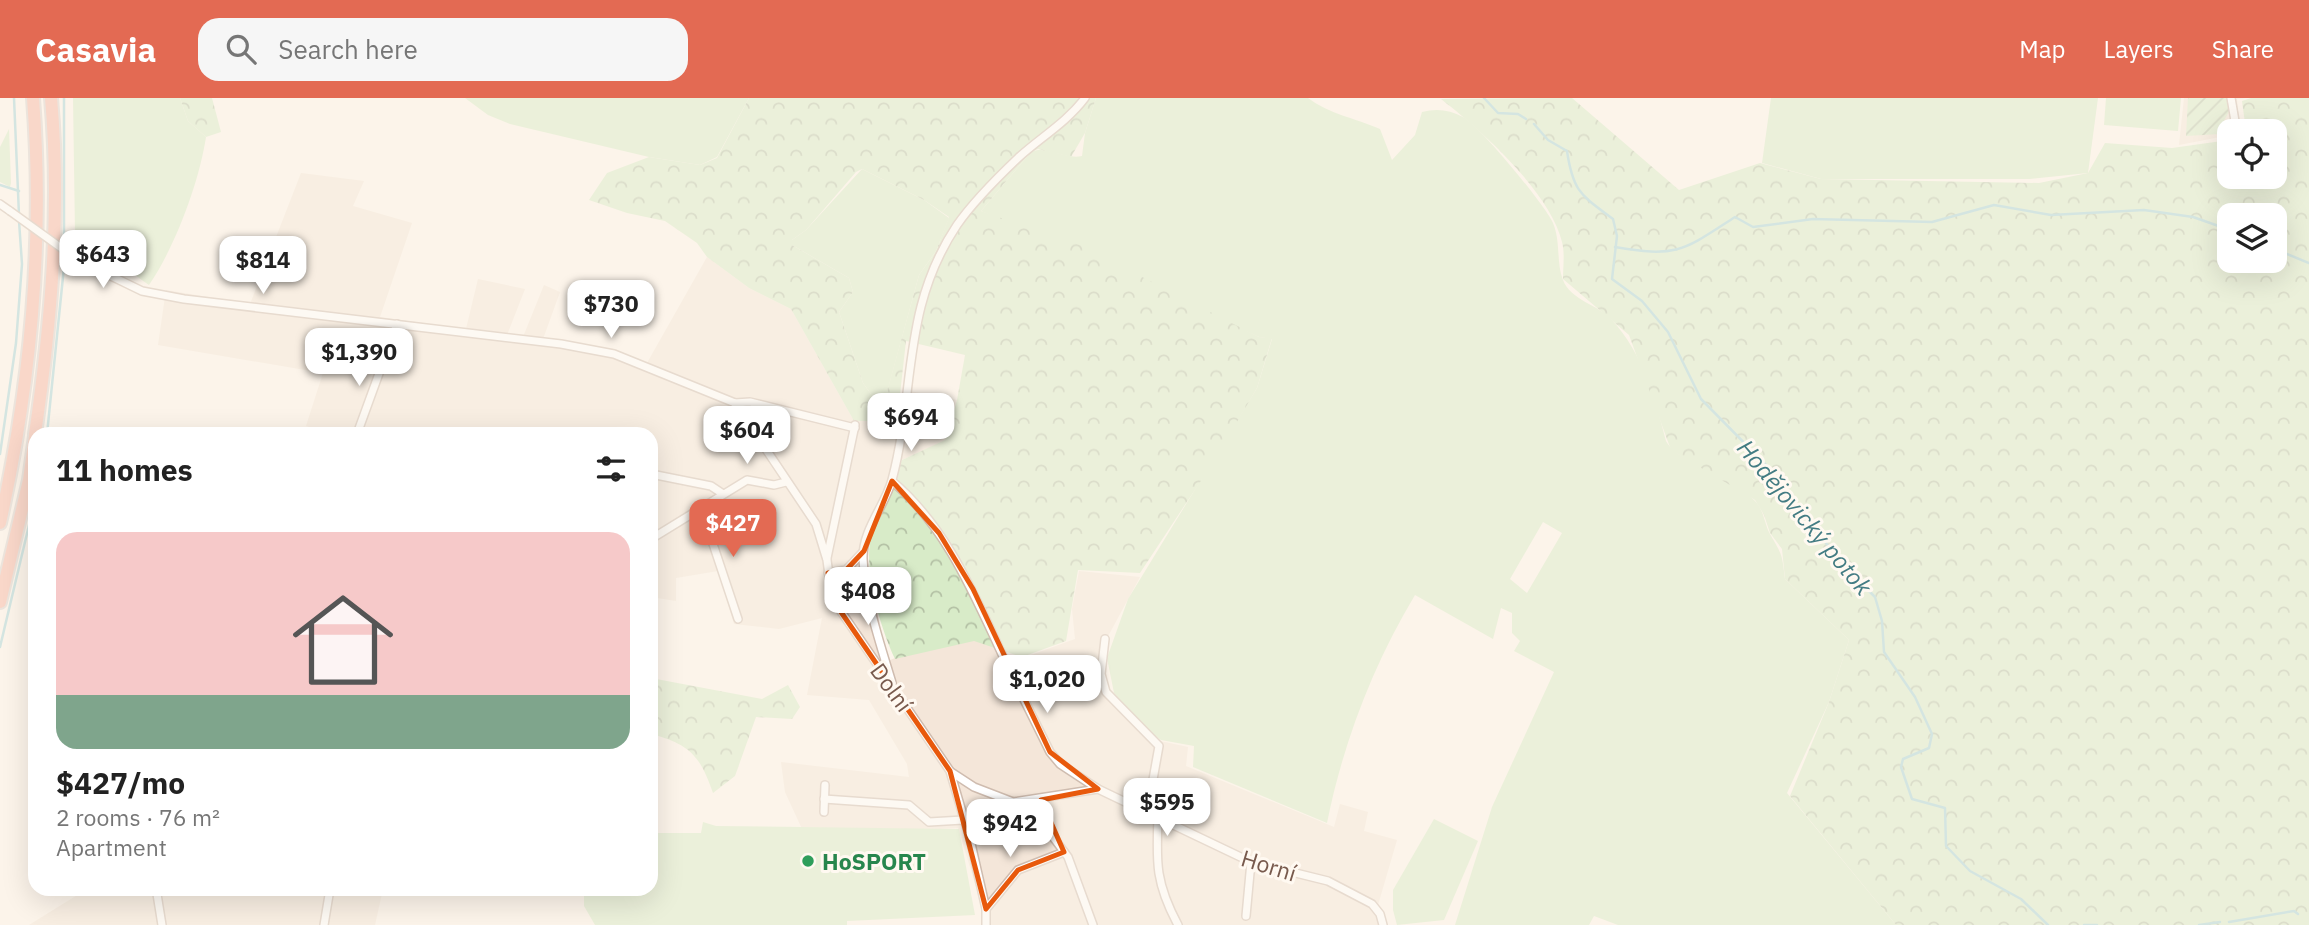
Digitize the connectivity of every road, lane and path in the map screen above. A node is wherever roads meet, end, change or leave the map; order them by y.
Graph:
1 (33, 98) edge
2 (51, 98) edge
3 (1085, 98) edge
4 (2231, 98) edge
5 (2235, 119) edge
6 (0, 204) edge
7 (397, 324) junction
8 (735, 403) junction
9 (36, 427) edge
10 (360, 427) edge
11 (658, 475) edge
12 (892, 481) junction
13 (786, 482) junction
14 (28, 484) edge
15 (723, 494) junction
16 (701, 508) junction
17 (0, 523) edge
18 (658, 535) edge
19 (864, 551) junction
20 (827, 560) junction
21 (828, 573) junction
22 (0, 602) edge
23 (738, 619) dead end
24 (1105, 639) dead end
25 (894, 690) junction
26 (950, 771) junction
27 (825, 785) dead end
28 (1098, 789) junction
29 (824, 799) junction
30 (1041, 800) junction
31 (824, 813) dead end
32 (1147, 813) junction
33 (1158, 818) junction
34 (964, 820) junction
35 (1064, 852) junction
36 (1251, 862) junction
37 (157, 896) edge
38 (329, 896) edge
39 (986, 909) junction
40 (1246, 916) dead end
41 (162, 925) edge
42 (324, 925) edge
43 (986, 925) edge
44 (1093, 925) edge
45 (1178, 925) edge
46 (1382, 925) edge

1 - 17 highway
2 - 9 highway
3 - 12 street
4 - 5 street
6 - 7 street, bridge
7 - 8 street
7 - 10 street
8 - 13 street, Dolní
8 - 20 street
11 - 15 street
12 - 19 street
12 - 28 street, Horní
13 - 15 street
13 - 20 street, Dolní
14 - 22 highway
15 - 16 street
16 - 18 street
16 - 23 street
19 - 21 street
19 - 25 street
20 - 21 street, Dolní
21 - 25 street, Dolní
24 - 32 street
25 - 26 street, Dolní
26 - 30 street
26 - 34 street, Dolní
27 - 29 street
28 - 30 street
28 - 32 street, Horní
29 - 31 street
29 - 34 street
30 - 35 street
32 - 33 street, Horní
33 - 36 street, Horní
33 - 45 street
34 - 39 street, Dolní
35 - 39 street
35 - 44 street
36 - 40 street
36 - 46 street, Horní
37 - 41 street
38 - 42 street
39 - 43 street, Dolní

